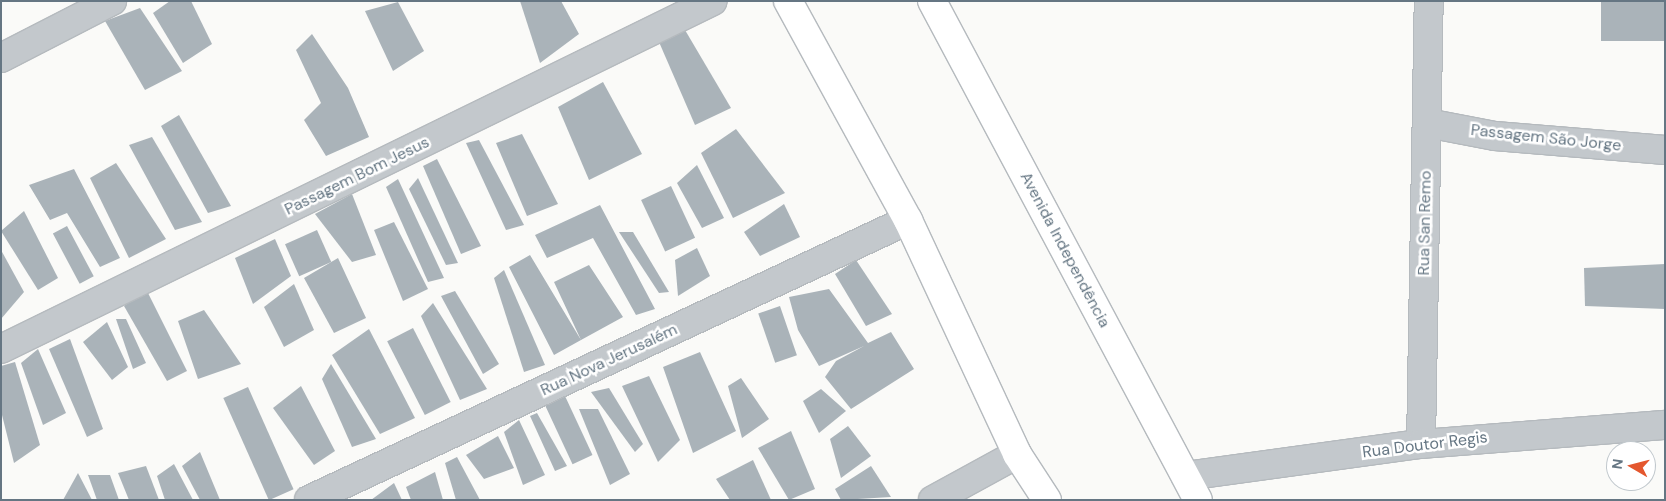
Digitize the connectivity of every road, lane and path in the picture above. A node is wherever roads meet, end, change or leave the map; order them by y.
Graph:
1 (112, 1) edge
2 (713, 1) edge
3 (788, 1) edge
4 (932, 1) edge
5 (1429, 1) edge
6 (1, 58) edge
7 (1427, 124) junction
8 (1665, 150) edge
9 (908, 220) junction
10 (1, 349) edge
11 (1665, 425) edge
12 (1422, 444) junction
13 (1018, 454) junction
14 (1186, 476) junction
15 (309, 500) edge
16 (933, 500) edge
17 (1047, 500) edge
18 (1198, 500) edge

1 - 6 street
2 - 10 street, Passagem Bom Jesus
3 - 9 main road
4 - 14 main road, Avenida Independência
5 - 7 street, Rua San Remo
7 - 8 street, Passagem São Jorge
7 - 12 street, Rua San Remo
9 - 13 main road
9 - 15 street, Rua Nova Jerusalém
11 - 12 street, Rua Doutor Regis
12 - 14 street, Rua Doutor Regis
13 - 16 street
13 - 17 main road
14 - 18 main road, Avenida Independência

